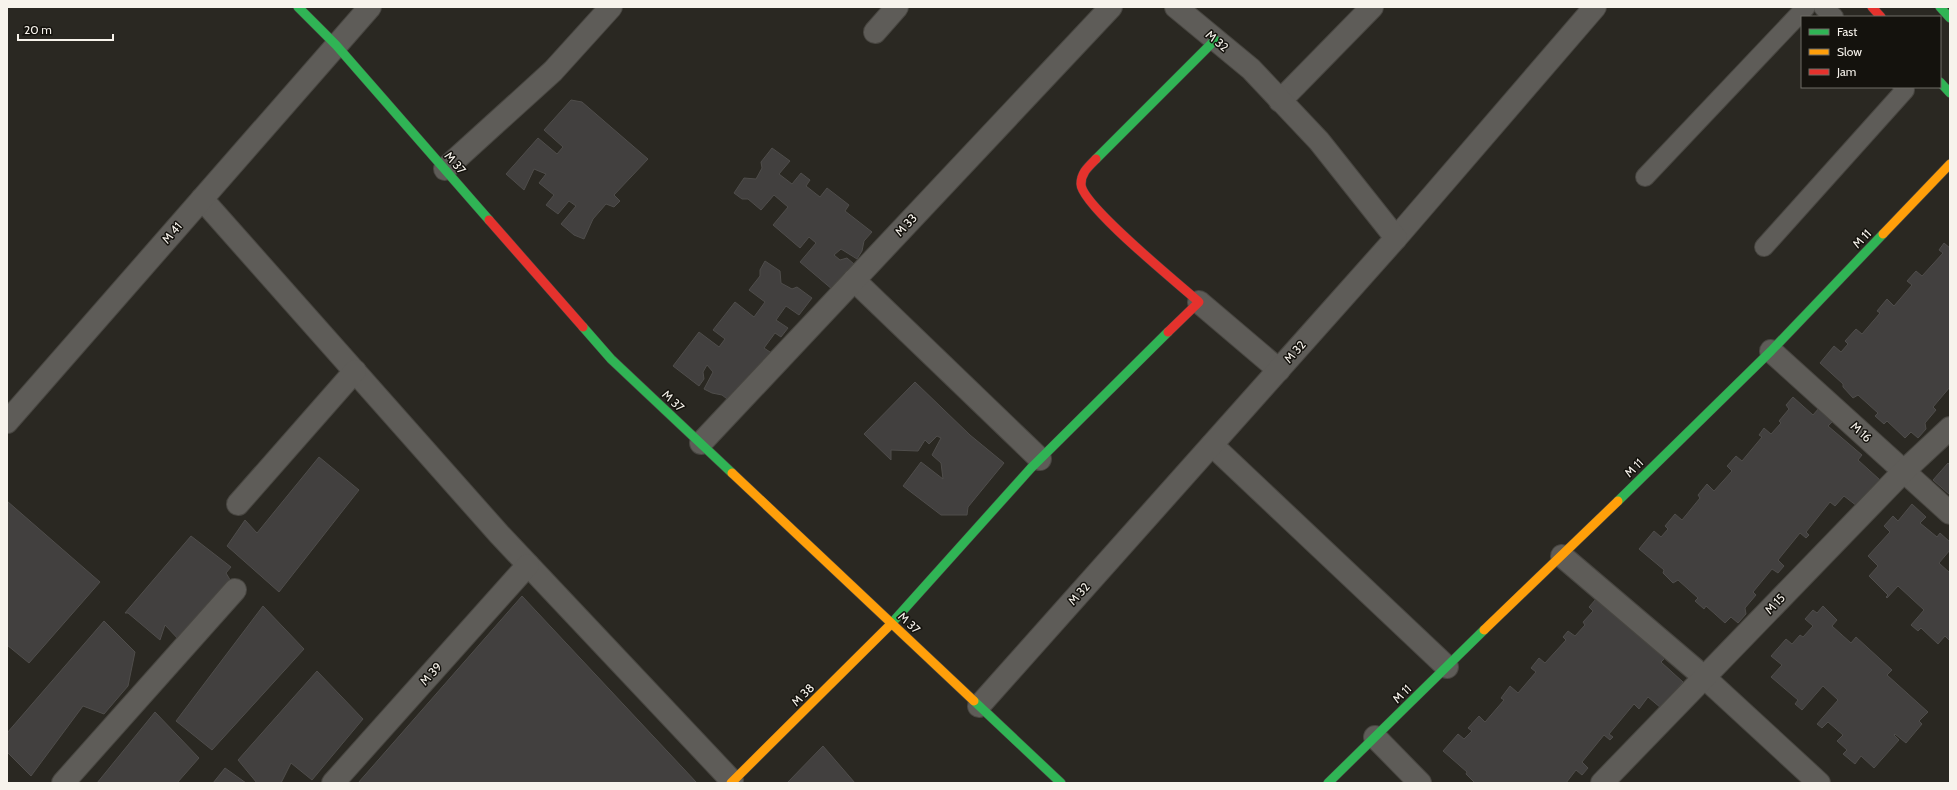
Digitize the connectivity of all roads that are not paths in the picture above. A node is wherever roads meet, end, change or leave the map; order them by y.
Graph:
1 (298, 7) edge
2 (370, 7) edge
3 (611, 7) edge
4 (897, 7) edge
5 (1111, 7) edge
6 (1176, 7) edge
7 (1372, 7) edge
8 (1595, 7) edge
9 (1806, 7) edge
10 (1823, 7) edge
11 (1872, 7) edge
12 (1833, 16) edge
13 (1880, 16) edge
14 (875, 32) dead end
15 (1215, 40) junction
16 (336, 45) junction
17 (1941, 83) edge
18 (1903, 88) edge
19 (1950, 93) edge
20 (1280, 101) junction
21 (1950, 164) edge
22 (445, 169) junction
23 (1645, 177) dead end
24 (202, 199) junction
25 (1396, 238) junction
26 (1764, 247) dead end
27 (854, 280) junction
28 (1199, 302) junction
29 (1771, 351) junction
30 (1279, 370) junction
31 (355, 371) junction
32 (7, 422) edge
33 (1950, 428) edge
34 (701, 443) junction
35 (1212, 445) junction
36 (1040, 459) junction
37 (1904, 472) junction
38 (238, 504) dead end
39 (1950, 513) edge
40 (1562, 556) junction
41 (528, 565) junction
42 (236, 590) dead end
43 (892, 624) junction
44 (1447, 667) junction
45 (1704, 677) junction
46 (979, 706) junction
47 (1375, 737) junction
48 (732, 782) edge
49 (63, 783) edge
50 (333, 783) edge
51 (1061, 783) edge
52 (1328, 783) edge
53 (1420, 783) edge
54 (1602, 783) edge
55 (1819, 783) edge

1 - 16 street, M 37
2 - 16 street, M 41
3 - 22 street
4 - 14 street
5 - 27 street, M 33
6 - 15 street, M 32
7 - 20 street
8 - 25 street
9 - 23 lane
10 - 12 lane
11 - 13 street
15 - 20 street, M 32
15 - 28 street
16 - 22 street, M 37
16 - 24 street, M 41
17 - 19 street
18 - 26 lane
20 - 25 street, M 32
21 - 29 street, M 11
22 - 34 street, M 37
24 - 31 street
24 - 32 street, M 41
25 - 30 street, M 32
27 - 34 street, M 33
27 - 36 street
28 - 30 street
28 - 36 street, M 38
29 - 37 street, M 16
29 - 40 street, M 11
30 - 35 street, M 32
31 - 38 street
31 - 41 street
33 - 37 street, M 15
34 - 43 street, M 37
35 - 44 street
35 - 46 street, M 32
36 - 43 street, M 38
37 - 39 street, M 16
37 - 45 street, M 15
40 - 44 street, M 11
40 - 45 street
41 - 48 street
41 - 50 street, M 39
42 - 49 street
43 - 46 street, M 37
43 - 48 street, M 38
44 - 47 street, M 11
45 - 54 street, M 15
45 - 55 street
46 - 51 street, M 37
47 - 52 street, M 11
47 - 53 street

